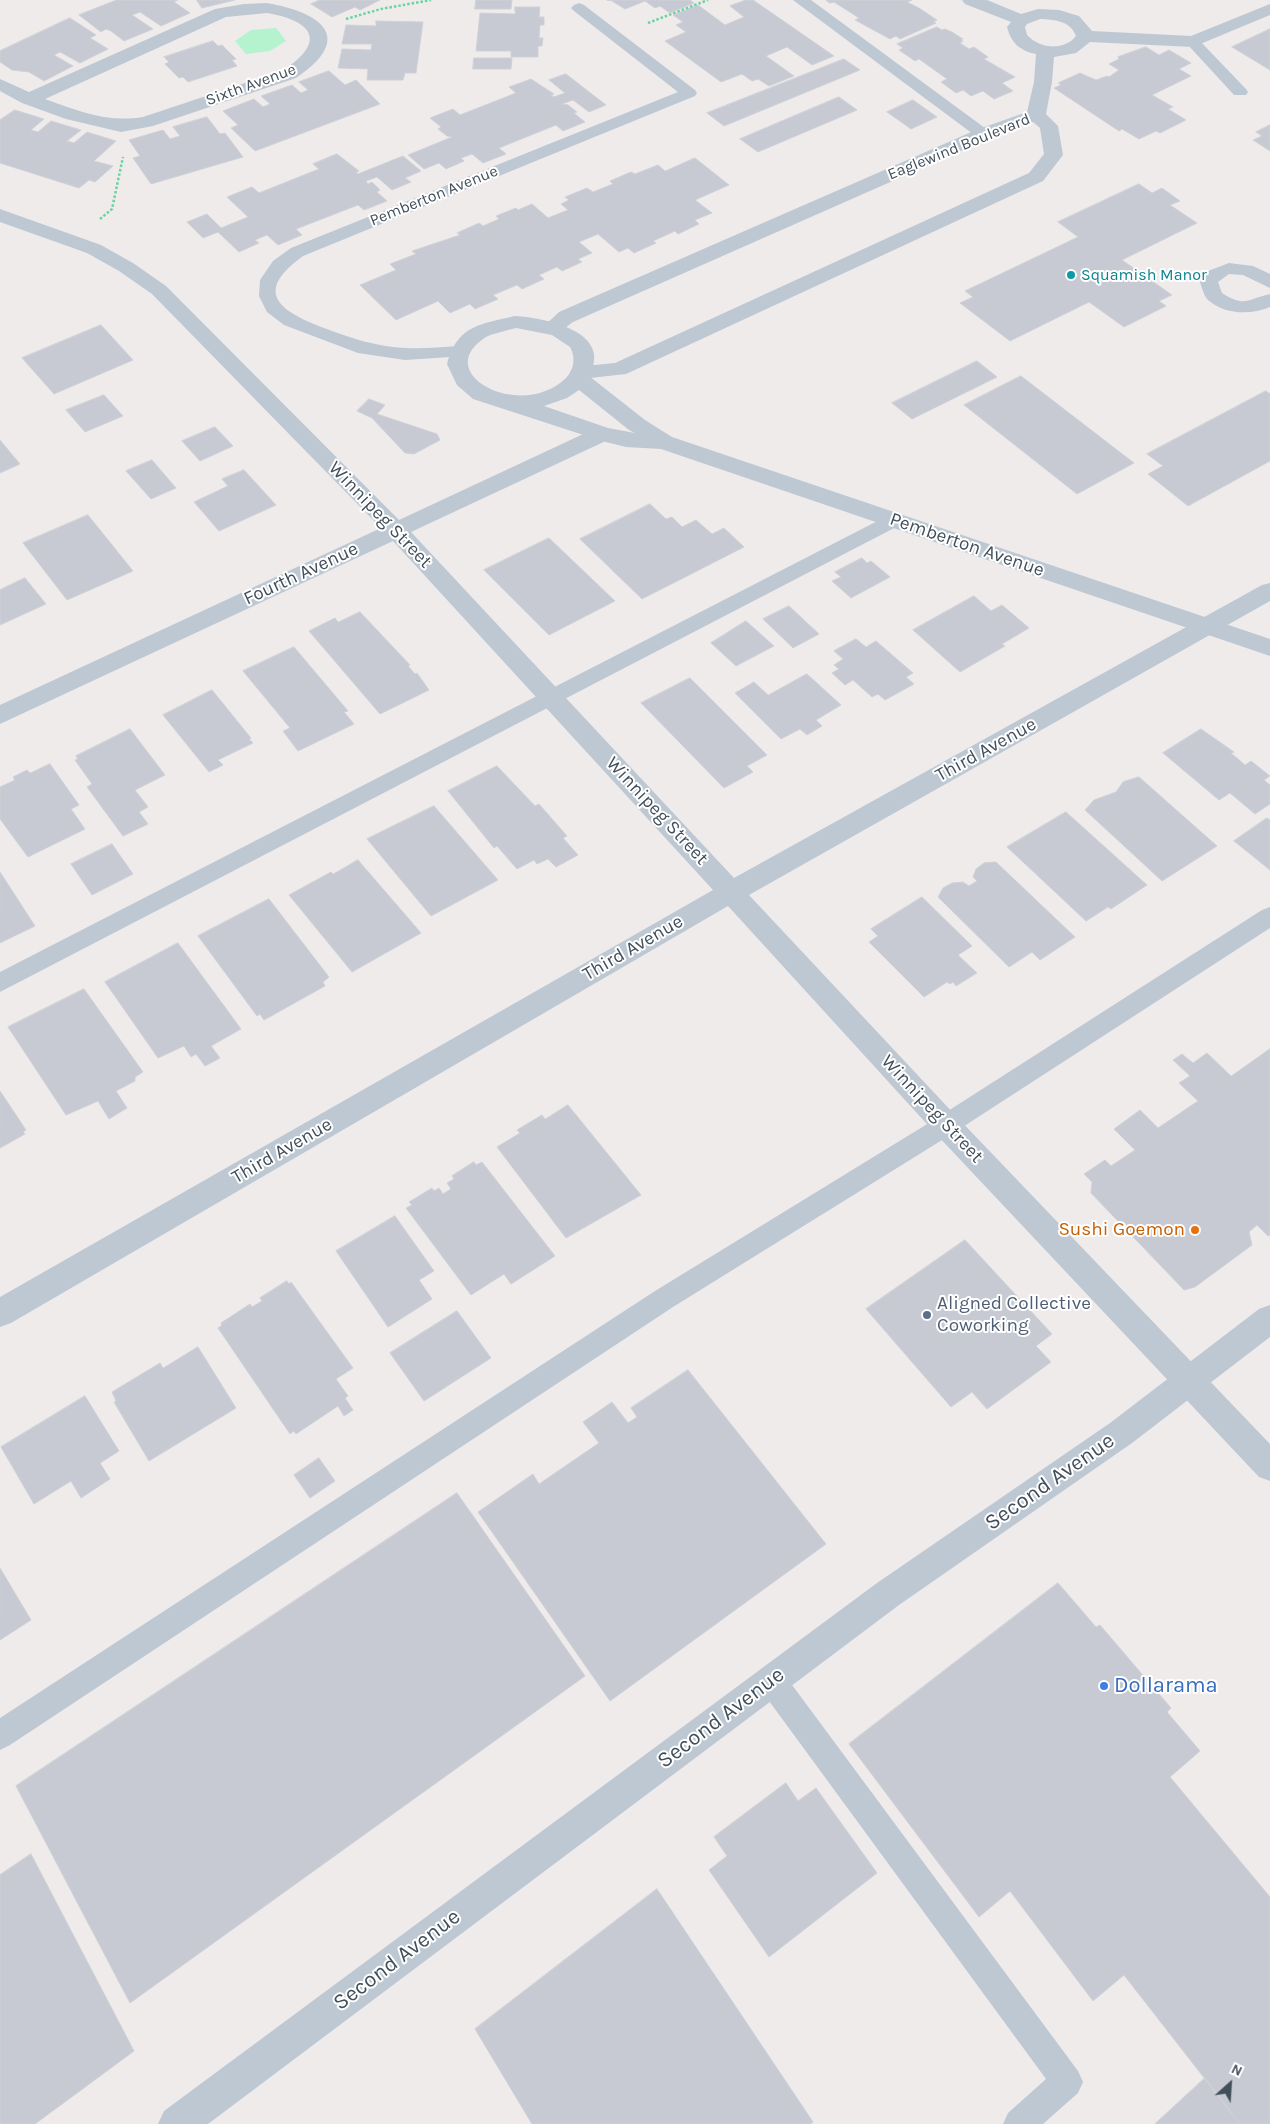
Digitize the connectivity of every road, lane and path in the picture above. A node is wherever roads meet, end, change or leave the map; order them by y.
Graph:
1 (431, 0) edge
2 (708, 0) edge
3 (801, 0) edge
4 (971, 0) edge
5 (579, 8) dead end
6 (1270, 9) edge
7 (1021, 20) junction
8 (314, 28) junction
9 (614, 35) junction
10 (1085, 36) junction
11 (1193, 42) junction
12 (1045, 51) junction
13 (0, 84) edge
14 (1240, 92) dead end
15 (29, 99) junction
16 (1036, 115) junction
17 (131, 125) junction
18 (983, 134) junction
19 (0, 215) edge
20 (75, 242) junction
21 (1270, 283) edge
22 (1268, 304) edge
23 (553, 327) junction
24 (460, 352) junction
25 (580, 375) junction
26 (514, 403) junction
27 (602, 434) junction
28 (664, 442) junction
29 (893, 520) junction
30 (395, 529) junction
31 (1270, 591) edge
32 (1207, 627) junction
33 (1270, 648) edge
34 (552, 698) junction
35 (0, 715) edge
36 (732, 892) junction
37 (1270, 916) edge
38 (0, 983) edge
39 (946, 1125) junction
40 (0, 1312) edge
41 (1270, 1318) edge
42 (1189, 1381) junction
43 (1270, 1466) edge
44 (771, 1680) junction
45 (0, 1735) edge
46 (177, 2124) edge
47 (1019, 2124) edge

1 - 8 path
2 - 9 path
3 - 18 lane
4 - 7 street
5 - 9 lane, Pemberton Avenue
6 - 11 street
7 - 10 street
7 - 12 street
8 - 15 street
8 - 17 street, Sixth Avenue
9 - 24 lane, Pemberton Avenue
10 - 11 street
10 - 12 street
11 - 14 lane
12 - 16 street
13 - 15 street, Sixth Avenue
15 - 17 street, Sixth Avenue
16 - 18 street, Eaglewind Boulevard
16 - 25 street, Eaglewind Boulevard
17 - 20 path
18 - 23 street, Eaglewind Boulevard
19 - 20 street, Winnipeg Street
20 - 30 street, Winnipeg Street
21 - 22 lane
23 - 24 street
23 - 25 street
24 - 26 street
25 - 26 street
25 - 28 street, Pemberton Avenue
26 - 27 street, Pemberton Avenue
27 - 28 street, Pemberton Avenue
27 - 30 street, Fourth Avenue
28 - 29 street, Pemberton Avenue
29 - 32 street, Pemberton Avenue
29 - 34 lane
30 - 34 street, Winnipeg Street
30 - 35 street, Fourth Avenue
31 - 32 street, Third Avenue
32 - 33 street, Pemberton Avenue
32 - 36 street, Third Avenue
34 - 36 street, Winnipeg Street
34 - 38 lane
36 - 39 street, Winnipeg Street
36 - 40 street, Third Avenue
37 - 39 lane
39 - 42 street, Winnipeg Street
39 - 45 lane
41 - 42 street, Second Avenue
42 - 43 street, Winnipeg Street
42 - 44 street, Second Avenue
44 - 46 street, Second Avenue
44 - 47 lane

